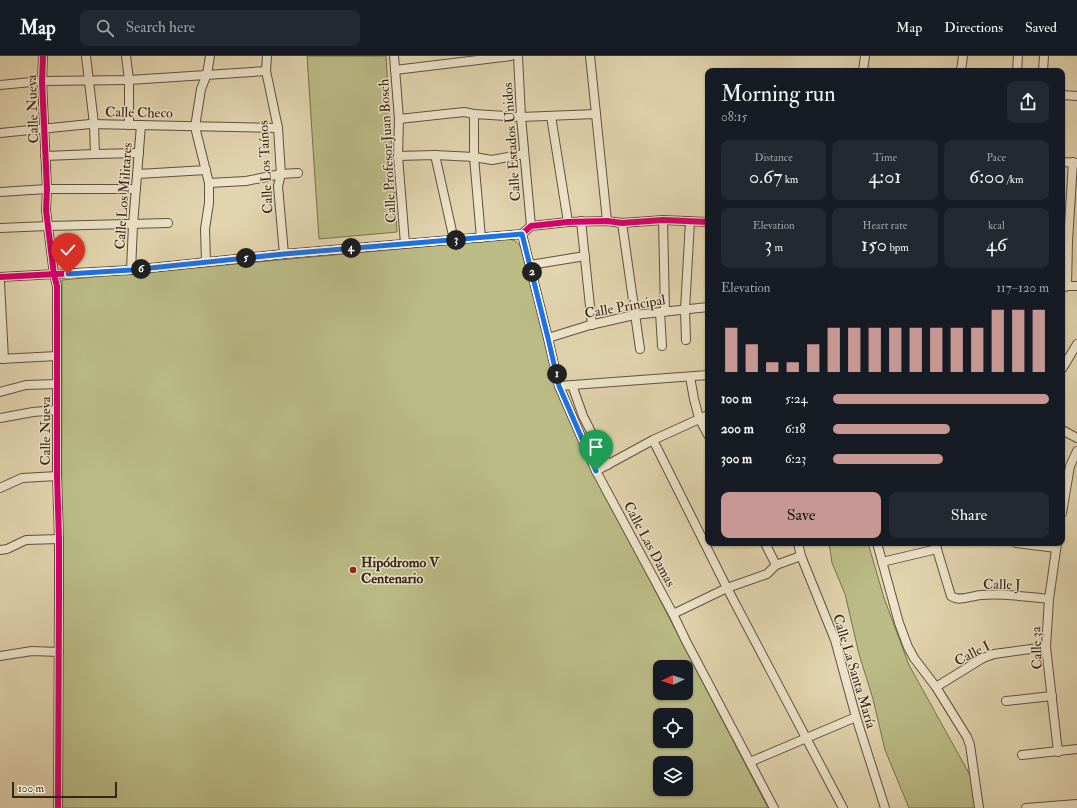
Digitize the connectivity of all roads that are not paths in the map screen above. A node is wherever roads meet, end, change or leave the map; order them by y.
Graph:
1 (43, 56) edge
2 (86, 56) edge
3 (126, 56) edge
4 (210, 56) edge
5 (267, 56) edge
6 (394, 56) edge
7 (511, 56) edge
8 (518, 56) edge
9 (590, 56) edge
10 (865, 56) edge
11 (963, 56) edge
12 (1018, 56) edge
13 (1044, 56) edge
14 (863, 68) edge
15 (961, 68) edge
16 (1017, 68) edge
17 (1043, 68) edge
18 (395, 70) junction
19 (266, 71) junction
20 (207, 74) junction
21 (89, 80) junction
22 (129, 80) junction
23 (42, 81) junction
24 (0, 85) edge
25 (1065, 94) edge
26 (1077, 96) edge
27 (474, 114) junction
28 (596, 114) junction
29 (551, 116) junction
30 (521, 117) junction
31 (399, 119) junction
32 (94, 124) junction
33 (129, 125) junction
34 (141, 125) junction
35 (195, 127) junction
36 (44, 128) junction
37 (278, 128) junction
38 (0, 133) edge
39 (139, 153) junction
40 (95, 154) junction
41 (524, 154) junction
42 (435, 155) junction
43 (45, 156) junction
44 (398, 156) junction
45 (474, 158) junction
46 (1065, 162) edge
47 (1075, 163) edge
48 (206, 170) junction
49 (298, 173) dead end
50 (138, 174) junction
51 (281, 174) junction
52 (209, 182) junction
53 (47, 188) junction
54 (136, 189) junction
55 (0, 192) edge
56 (663, 220) junction
57 (581, 221) junction
58 (607, 221) junction
59 (690, 221) junction
60 (568, 222) junction
61 (705, 222) edge
62 (168, 223) dead end
63 (622, 223) junction
64 (133, 224) junction
65 (48, 226) junction
66 (531, 226) junction
67 (0, 228) edge
68 (522, 234) junction
69 (481, 238) junction
70 (454, 240) junction
71 (405, 244) junction
72 (284, 254) junction
73 (585, 256) junction
74 (206, 262) junction
75 (530, 265) junction
76 (131, 270) junction
77 (54, 275) junction
78 (0, 277) edge
79 (0, 283) edge
80 (1077, 286) edge
81 (1065, 287) edge
82 (705, 307) edge
83 (685, 310) junction
84 (663, 311) junction
85 (634, 315) junction
86 (592, 325) junction
87 (548, 338) junction
88 (686, 340) dead end
89 (1077, 344) edge
90 (662, 346) dead end
91 (640, 349) dead end
92 (57, 356) junction
93 (2, 359) edge
94 (1065, 364) edge
95 (705, 375) edge
96 (690, 377) junction
97 (57, 384) junction
98 (572, 385) junction
99 (559, 386) junction
100 (0, 392) edge
101 (57, 410) junction
102 (705, 416) edge
103 (0, 418) edge
104 (700, 418) junction
105 (705, 429) edge
106 (1065, 432) edge
107 (1077, 438) edge
108 (653, 440) junction
109 (1077, 451) edge
110 (608, 465) junction
111 (1073, 468) edge
112 (596, 471) junction
113 (57, 476) junction
114 (0, 488) edge
115 (1065, 501) edge
116 (59, 539) junction
117 (705, 544) edge
118 (706, 546) edge
119 (766, 546) edge
120 (799, 546) edge
121 (878, 546) edge
122 (936, 546) edge
123 (1056, 546) edge
124 (0, 550) edge
125 (801, 556) junction
126 (882, 562) junction
127 (776, 565) junction
128 (727, 588) junction
129 (1049, 599) junction
130 (673, 614) junction
131 (1046, 647) junction
132 (59, 652) junction
133 (0, 656) edge
134 (936, 687) junction
135 (1052, 696) junction
136 (1006, 701) dead end
137 (856, 717) junction
138 (806, 739) junction
139 (1077, 749) edge
140 (1058, 752) junction
141 (1022, 755) dead end
142 (750, 762) junction
143 (1077, 804) edge
144 (58, 808) edge
145 (774, 808) edge
146 (843, 808) edge
147 (885, 808) edge
148 (979, 808) edge
149 (1026, 808) edge

1 - 23 street, Calle Nueva
2 - 21 street
3 - 22 street, Calle Los Militares
4 - 20 street
5 - 19 street, Calle Los Taínos
6 - 18 street, Calle Profesor Juan Bosch
7 - 18 street
8 - 30 street, Calle Estados Unidos
9 - 28 street
10 - 14 street
11 - 15 street
12 - 16 street
13 - 17 street
18 - 31 street, Calle Profesor Juan Bosch
19 - 20 street
19 - 37 street, Calle Los Taínos
20 - 22 street
20 - 35 street
21 - 22 street
21 - 23 street
21 - 32 street
22 - 33 street, Calle Los Militares
23 - 24 street
23 - 36 street, Calle Nueva
25 - 26 street
27 - 30 street
27 - 31 street
27 - 45 street
28 - 29 street
28 - 58 street
29 - 30 street
29 - 60 street
30 - 41 street, Calle Estados Unidos
31 - 44 street, Calle Profesor Juan Bosch
32 - 33 street, Calle Checo
32 - 36 street, Calle Checo
32 - 40 street
33 - 34 street, Calle Checo
34 - 35 street, Calle Checo
34 - 39 street, Calle Los Militares
35 - 37 street, Calle Checo
35 - 48 street
36 - 38 street, Calle Checo
36 - 43 street, Calle Nueva
37 - 51 street, Calle Los Taínos
39 - 40 street
39 - 50 street, Calle Los Militares
40 - 43 street
41 - 45 street
41 - 66 street, Calle Estados Unidos
42 - 44 street
42 - 45 street
42 - 70 street
43 - 53 street, Calle Nueva
44 - 71 street, Calle Profesor Juan Bosch
45 - 69 street
46 - 47 street
47 - 81 street
48 - 50 street
48 - 52 street
49 - 51 street
50 - 54 street, Calle Los Militares
51 - 52 street
51 - 72 street, Calle Los Taínos
52 - 74 street
53 - 54 street
53 - 55 street
53 - 65 street, Calle Nueva
54 - 64 street, Calle Los Militares
56 - 59 street
56 - 63 street
56 - 84 street
57 - 58 street
57 - 60 street
57 - 73 street
58 - 63 street
59 - 61 street
59 - 83 street
60 - 66 street
62 - 64 street
63 - 85 street
64 - 65 street
64 - 76 street, Calle Los Militares
65 - 67 street
65 - 77 street, Calle Nueva
66 - 68 street
68 - 69 street
68 - 75 street, Calle Las Damas
69 - 70 street
70 - 71 street
71 - 72 street
72 - 74 street
73 - 75 street
73 - 86 street
74 - 76 street
75 - 87 street, Calle Las Damas
76 - 77 street
77 - 78 street
77 - 92 street, Calle Nueva
79 - 93 street
80 - 81 street
82 - 83 street, Calle Principal
83 - 84 street, Calle Principal
83 - 88 street
84 - 85 street, Calle Principal
84 - 90 street
85 - 86 street, Calle Principal
85 - 91 street
86 - 87 street, Calle Principal
87 - 99 street, Calle Las Damas
89 - 94 street
92 - 93 street
92 - 97 street, Calle Nueva
95 - 96 street
96 - 98 street
96 - 104 street
97 - 100 street
97 - 101 street, Calle Nueva
98 - 99 street
98 - 110 street
99 - 112 street, Calle Las Damas
101 - 103 street
101 - 113 street, Calle Nueva
102 - 104 street
104 - 105 street
104 - 108 street
106 - 107 street
108 - 110 street
108 - 117 street
109 - 111 street
110 - 112 street
111 - 115 street
112 - 130 street, Calle Las Damas
113 - 114 street
113 - 116 street, Calle Nueva
116 - 124 street
116 - 132 street, Calle Nueva
118 - 128 street
119 - 127 street
120 - 125 street, Calle La Santa María
121 - 126 street
122 - 126 street
122 - 129 street, Calle J
123 - 129 street, Calle 3a
125 - 127 street
125 - 137 street, Calle La Santa María
126 - 134 street
127 - 128 street
128 - 130 street
128 - 138 street
129 - 131 street, Calle 3a
130 - 142 street, Calle Las Damas
131 - 134 street, Calle I
131 - 135 street, Calle 3a
132 - 133 street
132 - 144 street, Calle Nueva
134 - 148 street
135 - 136 street
135 - 140 street, Calle 3a
137 - 138 street
137 - 147 street, Calle La Santa María
138 - 142 street
138 - 146 street
139 - 140 street
140 - 141 street
142 - 145 street, Calle Las Damas
143 - 149 street

